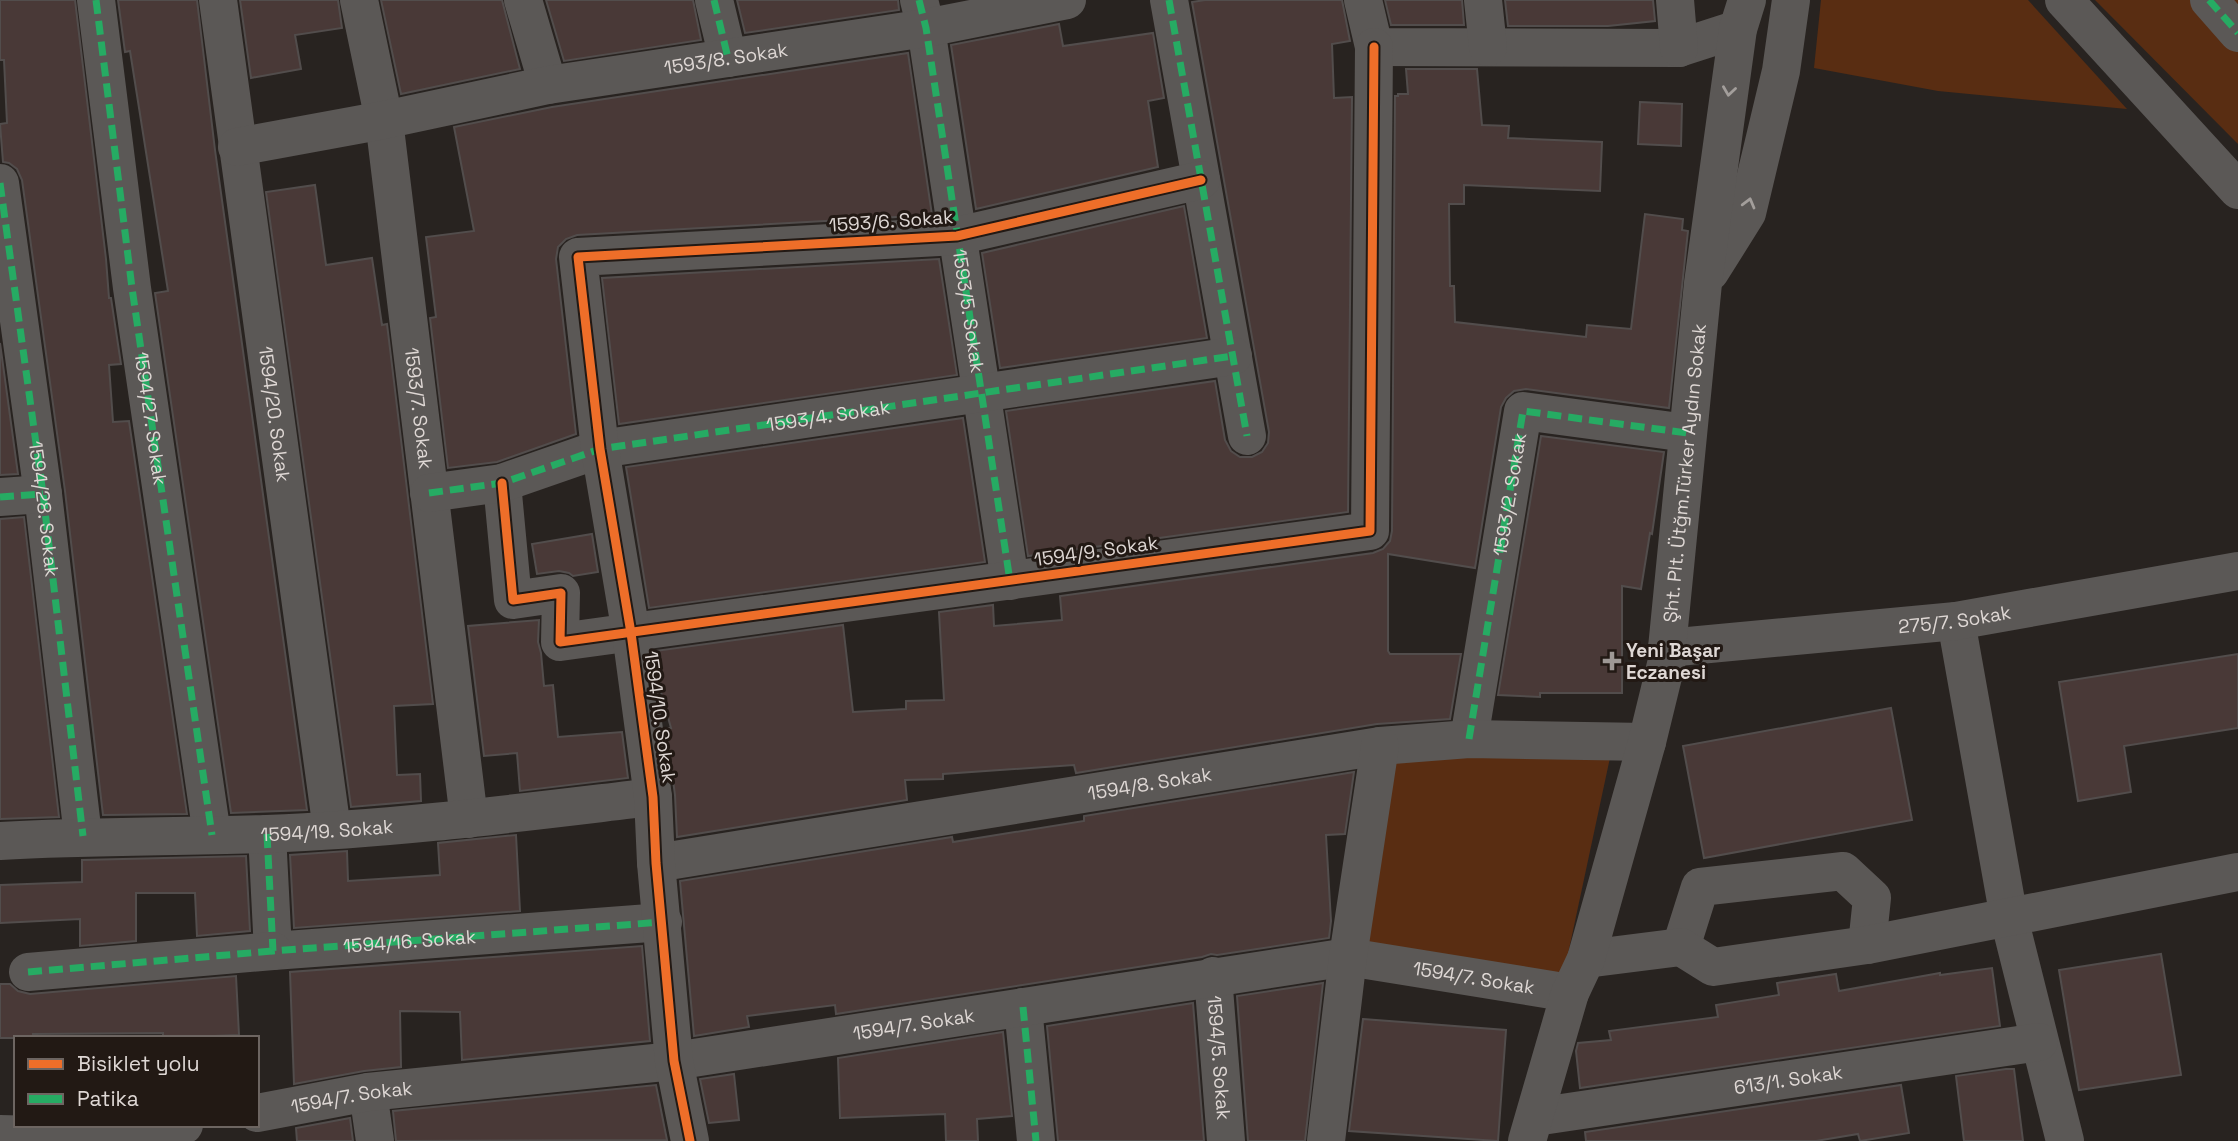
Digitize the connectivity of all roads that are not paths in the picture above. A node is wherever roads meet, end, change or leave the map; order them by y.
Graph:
1 (96, 0) edge
2 (218, 0) edge
3 (359, 0) edge
4 (523, 0) edge
5 (714, 0) edge
6 (1067, 0) edge
7 (1169, 0) edge
8 (1363, 0) edge
9 (1483, 0) edge
10 (1675, 0) edge
11 (1791, 0) edge
12 (2064, 0) edge
13 (2209, 0) edge
14 (923, 14) edge
15 (1742, 15) edge
16 (2238, 33) edge
17 (1374, 47) junction
18 (1488, 47) junction
19 (1679, 48) junction
20 (728, 58) junction
21 (548, 85) junction
22 (384, 120) junction
23 (237, 147) junction
24 (1201, 180) junction
25 (0, 183) edge
26 (2238, 190) edge
27 (957, 236) junction
28 (578, 257) joint
29 (1703, 283) junction
30 (1233, 356) junction
31 (981, 391) junction
32 (1687, 433) junction
33 (1247, 436) dead end
34 (600, 449) junction
35 (502, 483) junction
36 (429, 493) junction
37 (43, 494) junction
38 (0, 497) edge
39 (2238, 571) edge
40 (1010, 581) junction
41 (1956, 621) junction
42 (631, 633) junction
43 (1667, 648) junction
44 (1469, 739) junction
45 (1647, 743) junction
46 (1380, 746) junction
47 (653, 797) junction
48 (468, 819) junction
49 (332, 830) junction
50 (267, 834) junction
51 (212, 835) junction
52 (83, 836) junction
53 (0, 841) edge
54 (656, 863) junction
55 (2238, 872) edge
56 (2009, 918) junction
57 (663, 922) junction
58 (1867, 945) junction
59 (1681, 947) junction
60 (273, 951) junction
61 (1348, 957) junction
62 (1587, 959) junction
63 (29, 972) dead end
64 (1213, 976) junction
65 (1570, 993) junction
66 (1023, 1007) junction
67 (2039, 1042) junction
68 (674, 1061) junction
69 (368, 1092) junction
70 (259, 1113) edge
71 (162, 1127) edge
72 (1531, 1129) edge
73 (0, 1134) edge
74 (40, 1138) edge
75 (375, 1141) edge
76 (690, 1141) edge
77 (1036, 1141) edge
78 (1226, 1141) edge
79 (1326, 1141) edge
80 (2065, 1141) edge

1 - 51 street, 1594/27. Sokak
2 - 23 street, 1594/20. Sokak
3 - 22 street, 1593/7. Sokak
4 - 21 street
5 - 20 street
6 - 14 street, 1593/8. Sokak
7 - 24 street
8 - 17 street
9 - 18 street
10 - 19 street
29 -> 11 street
12 - 26 street
13 - 16 street
14 - 20 street, 1593/8. Sokak
14 - 27 street, 1593/5. Sokak
15 - 19 street
15 -> 29 street, Şht. Plt. Ütğm.Türker Aydın Sokak
17 - 18 street
17 - 40 street, 1594/9. Sokak
18 - 19 street
20 - 21 street, 1593/8. Sokak
21 - 22 street, 1593/8. Sokak
22 - 23 street, 1593/8. Sokak
22 - 36 street, 1593/7. Sokak
23 - 49 street, 1594/20. Sokak
24 - 27 street, 1593/6. Sokak
24 - 30 street
25 - 37 street, 1594/28. Sokak
27 - 28 street, 1593/6. Sokak
27 - 31 street, 1593/5. Sokak
28 - 34 street, 1594/10. Sokak
29 - 32 street, Şht. Plt. Ütğm.Türker Aydın Sokak
30 - 31 street, 1593/4. Sokak
30 - 33 street
31 - 34 street, 1593/4. Sokak
31 - 40 street, 1593/5. Sokak
32 - 43 street, Şht. Plt. Ütğm.Türker Aydın Sokak
32 - 44 street, 1593/2. Sokak
34 - 35 street, 1593/4. Sokak
34 - 42 street, 1594/10. Sokak
35 - 36 street, 1593/4. Sokak
35 - 42 street, 1594/9. Sokak
36 - 48 street, 1593/7. Sokak
37 - 38 street
37 - 52 street, 1594/28. Sokak
39 - 41 street, 275/7. Sokak
40 - 42 street, 1594/9. Sokak
41 - 43 street, 275/7. Sokak
41 - 56 street
42 - 47 street, 1594/10. Sokak
43 - 45 street, Şht. Plt. Ütğm.Türker Aydın Sokak
44 - 45 street, 1594/8. Sokak
44 - 46 street, 1594/8. Sokak
45 - 62 street, Şht. Plt. Ütğm.Türker Aydın Sokak
46 - 54 street, 1594/8. Sokak
46 - 61 street
47 - 48 street, 1594/19. Sokak
47 - 54 street, 1594/10. Sokak
48 - 49 street, 1594/19. Sokak
49 - 50 street, 1594/19. Sokak
50 - 51 street, 1594/19. Sokak
50 - 60 street
51 - 52 street, 1594/19. Sokak
52 - 53 street, 1594/19. Sokak
54 - 57 street, 1594/10. Sokak
55 - 56 street
56 - 58 street
56 - 67 street
57 - 60 street, 1594/16. Sokak
57 - 68 street, 1594/10. Sokak
58 - 59 street
58 - 59 street
59 - 62 street
60 - 63 street, 1594/16. Sokak
61 - 64 street, 1594/7. Sokak
61 - 65 street, 1594/7. Sokak
61 - 79 street
62 - 65 street, Şht. Plt. Ütğm.Türker Aydın Sokak
64 - 66 street, 1594/7. Sokak
64 - 78 street, 1594/5. Sokak
65 - 72 street, Şht. Plt. Ütğm.Türker Aydın Sokak
66 - 68 street, 1594/7. Sokak
66 - 77 street
67 - 72 street, 613/1. Sokak
67 - 80 street
68 - 69 street, 1594/7. Sokak
68 - 76 street, 1594/10. Sokak
69 - 70 street, 1594/7. Sokak
69 - 75 street
71 - 74 street
73 - 74 street

